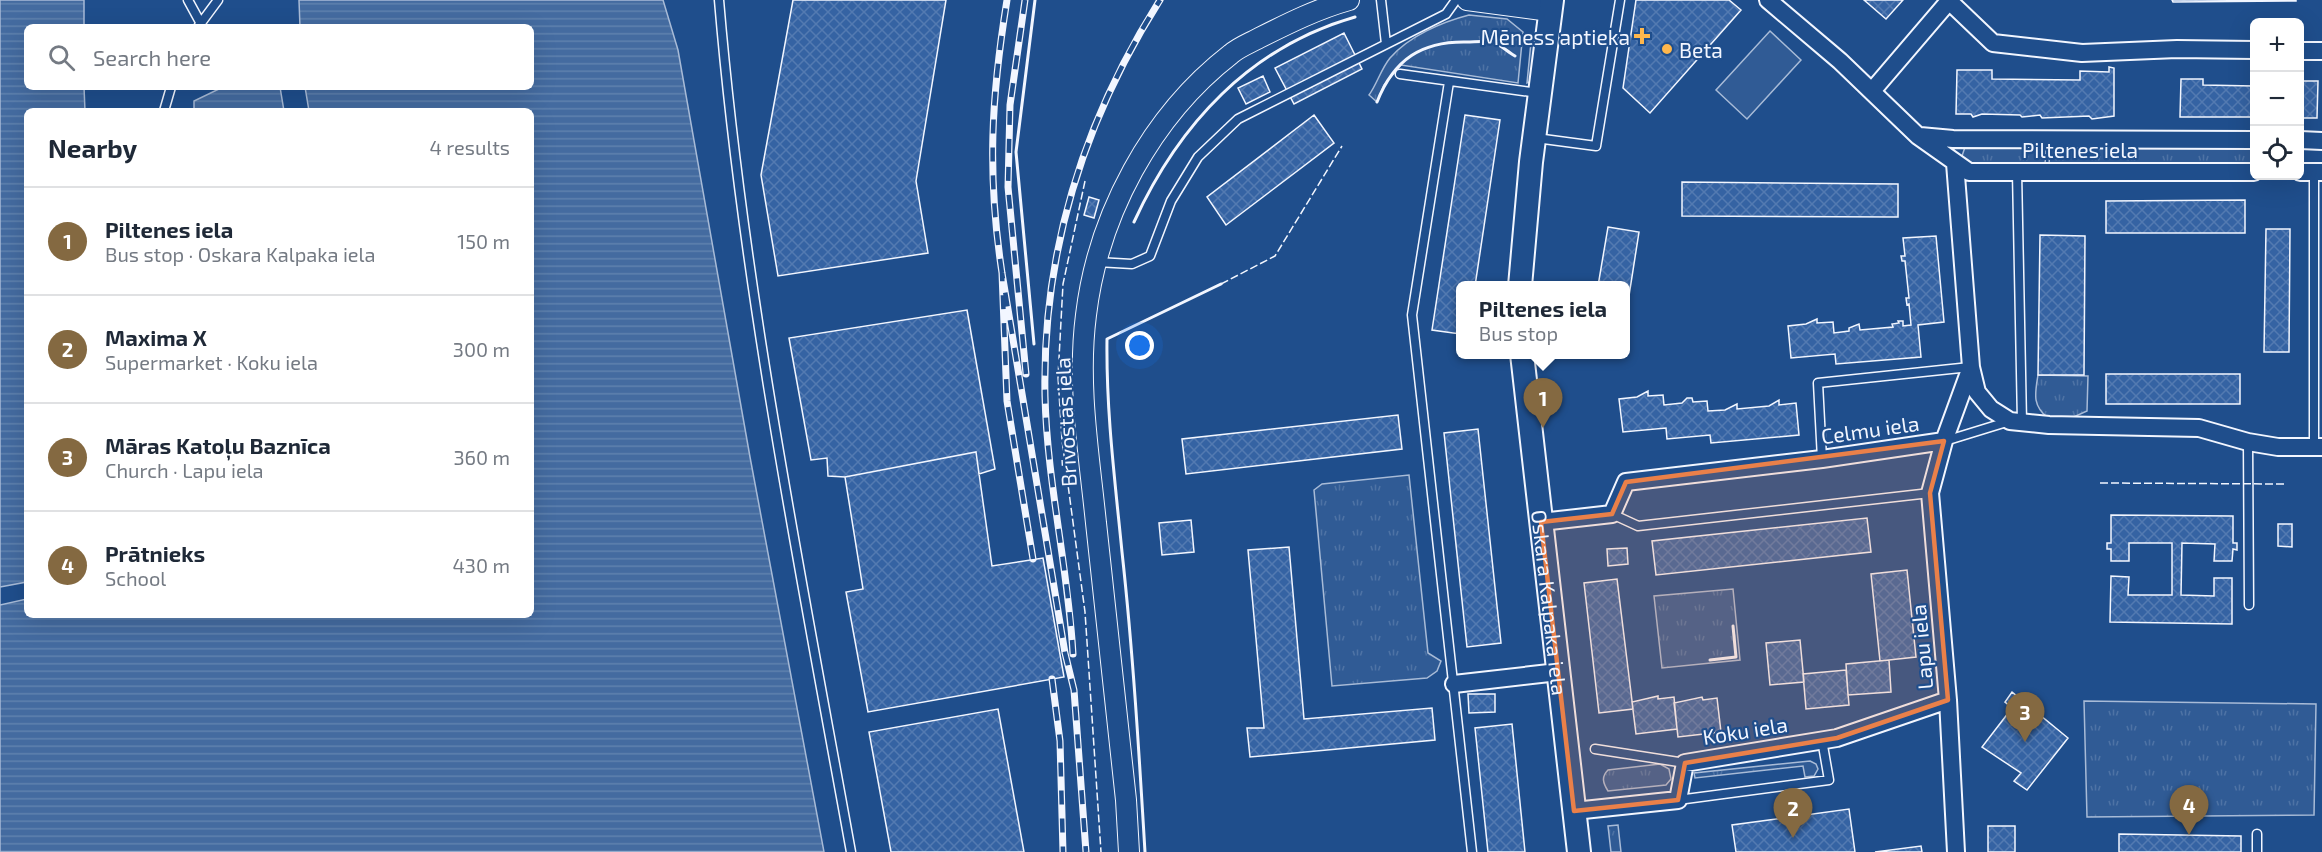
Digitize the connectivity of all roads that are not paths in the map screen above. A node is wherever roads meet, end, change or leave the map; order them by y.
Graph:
1 (188, 0) edge
2 (218, 0) edge
3 (719, 0) edge
4 (1348, 0) edge
5 (1381, 0) edge
6 (1456, 0) edge
7 (1467, 0) edge
8 (1620, 0) edge
9 (1768, 0) edge
10 (1949, 0) edge
11 (1551, 6) edge
12 (199, 24) edge
13 (200, 24) edge
14 (1386, 44) junction
15 (2250, 50) edge
16 (2304, 51) edge
17 (2322, 51) edge
18 (1400, 74) dead end
19 (1449, 82) junction
20 (170, 90) edge
21 (1872, 91) junction
22 (1542, 94) junction
23 (165, 108) edge
24 (1918, 136) junction
25 (1535, 138) junction
26 (2250, 140) edge
27 (2304, 140) edge
28 (2322, 141) edge
29 (1955, 163) junction
30 (2017, 172) junction
31 (2250, 172) edge
32 (2312, 172) edge
33 (1097, 262) junction
34 (1520, 281) edge
35 (1523, 359) edge
36 (1971, 367) junction
37 (2016, 422) junction
38 (1944, 441) junction
39 (2248, 442) junction
40 (2318, 448) edge
41 (1822, 459) junction
42 (1930, 493) junction
43 (1612, 514) junction
44 (1541, 522) junction
45 (2249, 605) dead end
46 (1558, 672) junction
47 (1454, 684) junction
48 (1948, 700) junction
49 (1822, 740) junction
50 (1595, 749) dead end
51 (1685, 763) junction
52 (1678, 800) junction
53 (1574, 811) junction
54 (2257, 834) dead end
55 (851, 852) edge
56 (1129, 852) edge
57 (1472, 852) edge
58 (1579, 852) edge
59 (1956, 852) edge
60 (2257, 852) edge

1 - 12 lane
2 - 13 lane
3 - 55 lane
4 - 33 street, Brīvostas iela
5 - 14 lane
6 - 14 lane
7 - 11 street
8 - 25 lane
9 - 21 street, Piltenes iela
10 - 15 street
10 - 21 street
11 - 22 main road
14 - 33 lane
16 - 17 street
18 - 19 lane
19 - 22 lane
19 - 47 lane
20 - 23 lane
21 - 24 street, Piltenes iela
22 - 25 main road
24 - 26 street, Piltenes iela
24 - 29 street, Piltenes iela
25 - 34 main road
27 - 28 street
29 - 30 street, Piltenes iela
29 - 36 street
30 - 31 street, Piltenes iela
30 - 37 lane
32 - 40 lane
33 - 56 street, Brīvostas iela
35 - 44 main road, Oskara Kalpaka iela
36 - 37 street
36 - 38 street, Celmu iela
36 - 41 lane
37 - 38 lane
37 - 39 street
38 - 41 street, Celmu iela
38 - 42 street, Lapu iela
39 - 40 street
39 - 45 lane
41 - 43 street, Celmu iela
42 - 43 lane
42 - 48 street, Lapu iela
43 - 44 street
44 - 46 main road, Oskara Kalpaka iela
46 - 47 street
46 - 53 main road, Oskara Kalpaka iela
47 - 57 lane
48 - 49 street, Koku iela
48 - 59 street, Lapu iela
49 - 51 street, Koku iela
49 - 52 lane
50 - 51 lane
51 - 52 street, Koku iela
52 - 53 street
53 - 58 main road, Oskara Kalpaka iela
54 - 60 lane

